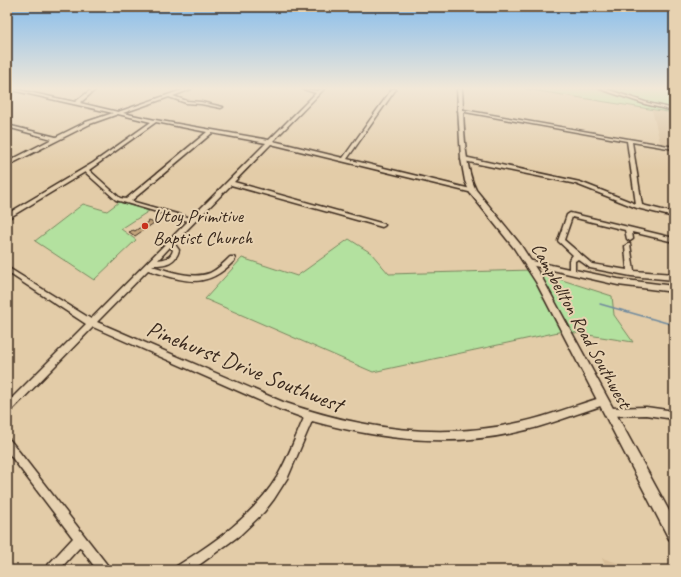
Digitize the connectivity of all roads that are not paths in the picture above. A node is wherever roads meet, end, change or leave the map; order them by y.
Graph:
1 (109, 116) edge
2 (131, 116) edge
3 (295, 116) edge
4 (375, 116) edge
5 (460, 116) edge
6 (493, 116) edge
7 (154, 121) junction
8 (7, 126) edge
9 (210, 131) junction
10 (56, 139) junction
11 (629, 140) junction
12 (270, 142) junction
13 (674, 148) edge
14 (464, 159) junction
15 (344, 160) junction
16 (7, 164) edge
17 (86, 170) junction
18 (230, 182) junction
19 (473, 191) junction
20 (126, 202) junction
21 (639, 207) junction
22 (674, 215) edge
23 (7, 217) edge
24 (192, 220) junction
25 (382, 225) dead end
26 (628, 229) junction
27 (674, 240) edge
28 (170, 243) junction
29 (578, 256) junction
30 (232, 259) dead end
31 (152, 262) junction
32 (528, 262) junction
33 (146, 267) junction
34 (7, 269) edge
35 (572, 272) junction
36 (631, 273) junction
37 (674, 277) edge
38 (674, 289) edge
39 (91, 323) junction
40 (603, 401) junction
41 (7, 409) edge
42 (609, 412) junction
43 (674, 415) edge
44 (310, 416) junction
45 (7, 443) edge
46 (674, 534) edge
47 (80, 539) junction
48 (51, 570) edge
49 (104, 570) edge
50 (181, 570) edge

1 - 10 street
2 - 7 street
3 - 12 street
4 - 15 street
5 - 14 main road, Campbellton Road Southwest
6 - 11 street
7 - 9 street
7 - 17 street
8 - 10 street
9 - 12 street
9 - 20 street
10 - 16 street
11 - 13 street
11 - 21 street
12 - 15 street
12 - 18 street
14 - 19 main road, Campbellton Road Southwest
14 - 21 street
15 - 19 street
17 - 20 street
17 - 23 street
18 - 24 street
18 - 25 street
19 - 32 main road, Campbellton Road Southwest
20 - 24 street
21 - 22 street
24 - 28 street
26 - 27 street
26 - 29 street
26 - 36 street
28 - 31 street
28 - 31 street
29 - 35 street
29 - 36 street
30 - 33 street
31 - 33 street
32 - 35 street
32 - 40 main road, Campbellton Road Southwest
33 - 39 street
34 - 39 street, Pinehurst Drive Southwest
35 - 38 street
36 - 37 street
39 - 41 street
39 - 44 street, Pinehurst Drive Southwest
40 - 42 main road, Campbellton Road Southwest
40 - 44 street, Pinehurst Drive Southwest
42 - 43 street
42 - 46 main road, Campbellton Road Southwest
44 - 50 street
45 - 47 street
47 - 48 street
47 - 49 street

